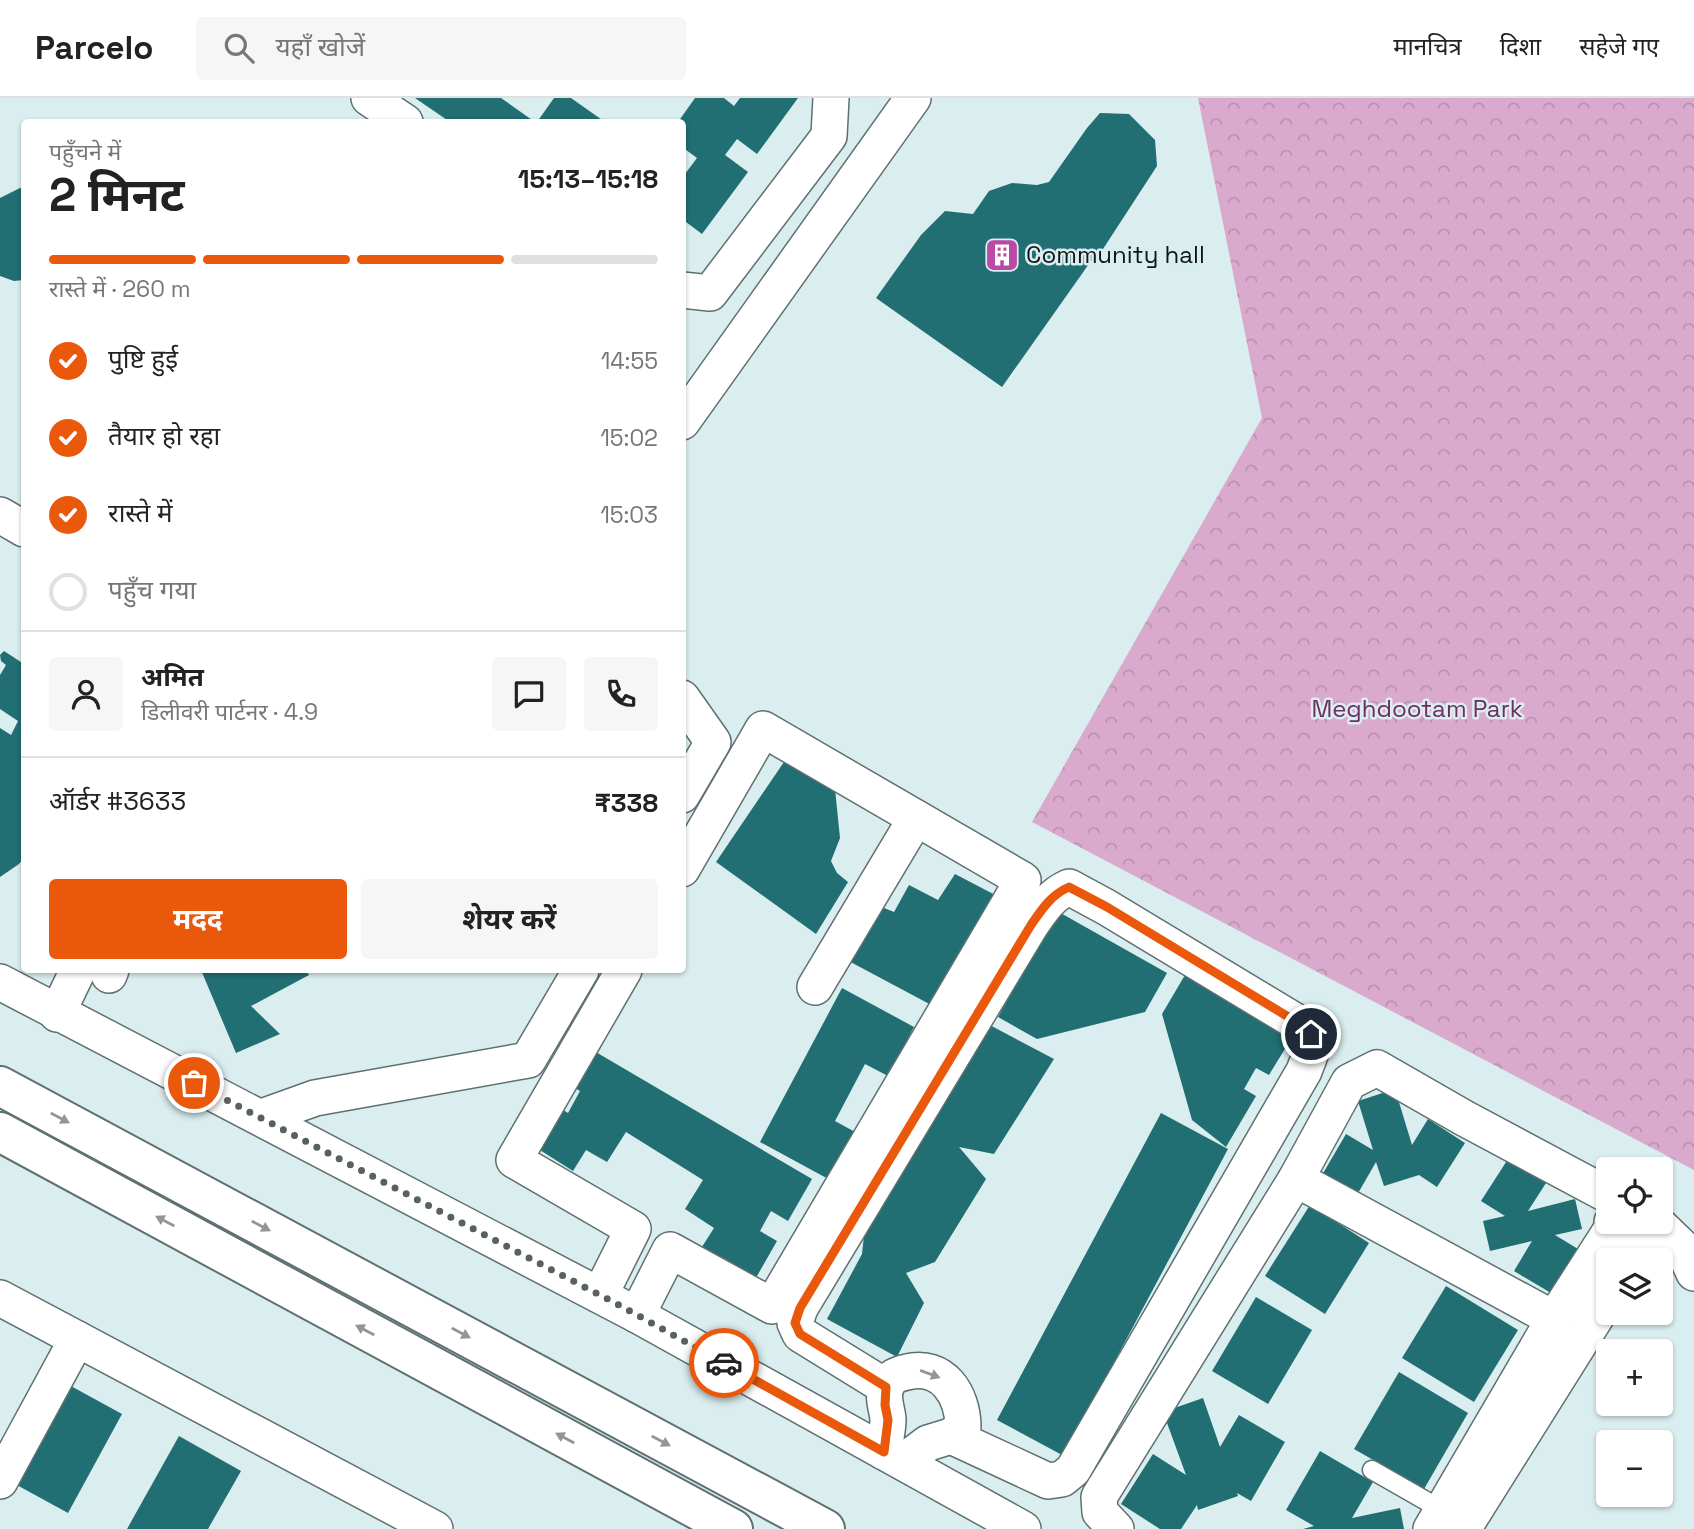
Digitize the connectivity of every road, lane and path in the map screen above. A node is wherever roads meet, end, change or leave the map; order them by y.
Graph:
1 (369, 98) edge
2 (831, 98) edge
3 (913, 98) edge
4 (400, 119) edge
5 (686, 290) edge
6 (686, 416) edge
7 (0, 515) edge
8 (21, 527) edge
9 (686, 704) edge
10 (686, 787) edge
11 (916, 818) junction
12 (686, 862) edge
13 (97, 973) edge
14 (579, 973) edge
15 (622, 973) edge
16 (0, 982) edge
17 (815, 987) dead end
18 (58, 1014) junction
19 (0, 1086) edge
20 (262, 1117) junction
21 (0, 1132) edge
22 (1296, 1179) junction
23 (1596, 1189) edge
24 (633, 1229) junction
25 (1609, 1234) edge
26 (1640, 1248) edge
27 (670, 1250) junction
28 (1694, 1273) edge
29 (600, 1295) junction
30 (0, 1298) edge
31 (637, 1315) junction
32 (1596, 1315) edge
33 (1554, 1319) junction
34 (76, 1339) junction
35 (886, 1387) junction
36 (951, 1436) junction
37 (893, 1457) junction
38 (1373, 1470) dead end
39 (0, 1480) edge
40 (1445, 1523) edge
41 (435, 1529) edge
42 (733, 1529) edge
43 (825, 1529) edge
44 (1023, 1529) edge
45 (1116, 1529) edge

1 - 4 street
2 - 5 street
3 - 6 street
7 - 8 street
9 - 10 street
11 - 12 street
11 - 17 street
11 - 27 street
13 - 18 street
14 - 20 street
15 - 24 street
16 - 18 street
18 - 20 street
19 -> 43 street
20 - 29 street
42 -> 21 street
22 - 23 street
22 - 33 street
22 - 45 street
24 - 27 street
24 - 29 street
25 - 33 street
26 - 28 street
27 - 31 street
29 - 31 street
30 - 34 street
31 - 37 street
32 - 40 street
33 - 40 street
34 - 39 street
34 - 41 street
35 -> 36 street
35 - 36 street
35 - 37 street
36 - 37 street
37 - 44 street
38 - 40 lane

